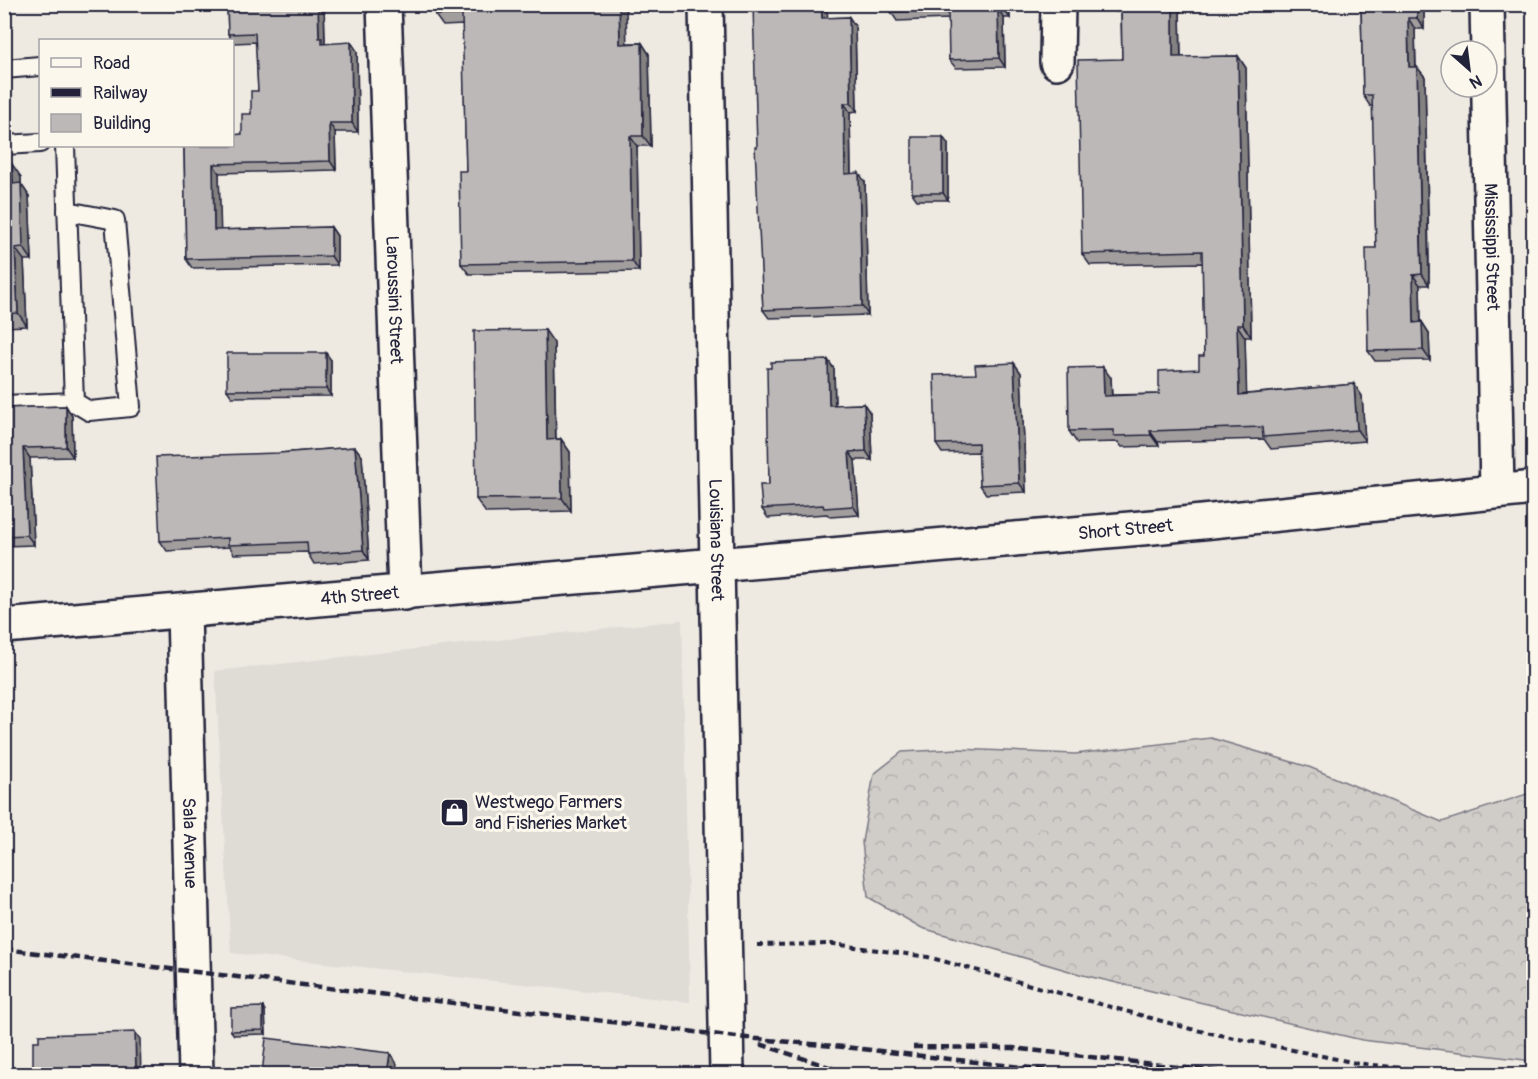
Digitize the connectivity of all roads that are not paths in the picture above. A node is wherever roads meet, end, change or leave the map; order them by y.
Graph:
1 (384, 4) edge
2 (706, 4) edge
3 (1058, 4) edge
4 (1487, 4) edge
5 (1058, 62) dead end
6 (39, 66) edge
7 (4, 69) edge
8 (39, 143) edge
9 (4, 145) edge
10 (65, 147) edge
11 (68, 211) junction
12 (74, 402) junction
13 (4, 405) edge
14 (1533, 488) edge
15 (1497, 491) junction
16 (716, 565) junction
17 (405, 593) junction
18 (184, 612) junction
19 (4, 626) edge
20 (196, 1074) edge
21 (727, 1074) edge

1 - 17 street, Laroussini Street
2 - 16 street, Louisiana Street
3 - 5 street
4 - 15 street, Mississippi Street
6 - 7 lane
8 - 9 lane
10 - 11 lane
11 - 12 lane
11 - 12 lane
12 - 13 lane
14 - 15 street, Short Street
15 - 16 street, Short Street
16 - 17 street, 4th Street
16 - 21 street, Louisiana Street
17 - 18 street, 4th Street
18 - 19 street, 4th Street
18 - 20 street, Sala Avenue

